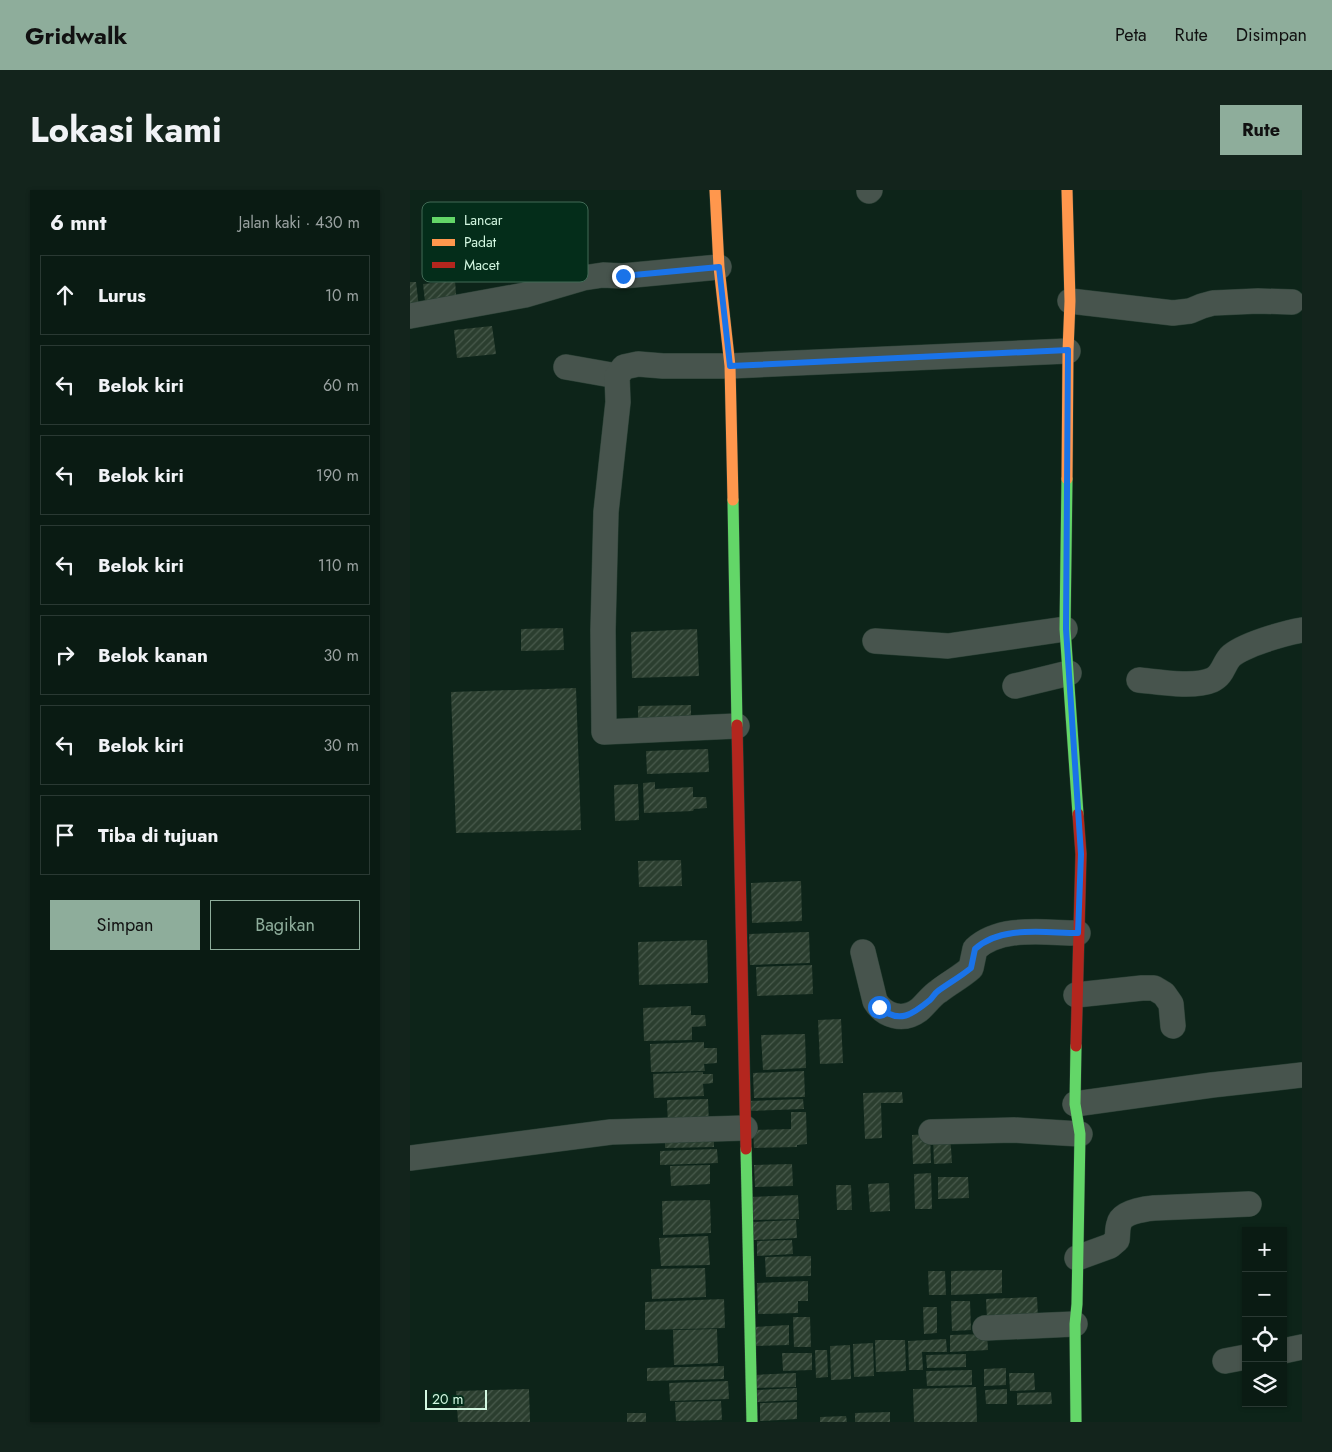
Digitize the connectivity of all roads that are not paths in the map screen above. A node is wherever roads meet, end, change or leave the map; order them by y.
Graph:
1 (716, 190) edge
2 (1067, 190) edge
3 (719, 267) junction
4 (588, 277) edge
5 (569, 282) edge
6 (1070, 301) junction
7 (1292, 302) dead end
8 (410, 316) edge
9 (1068, 350) junction
10 (730, 366) junction
11 (566, 367) dead end
12 (618, 376) junction
13 (1066, 629) junction
14 (1302, 630) edge
15 (875, 641) dead end
16 (1069, 673) junction
17 (1139, 680) dead end
18 (1015, 686) dead end
19 (738, 726) junction
20 (1078, 933) junction
21 (863, 952) dead end
22 (1076, 995) junction
23 (1174, 1026) dead end
24 (1302, 1075) edge
25 (1075, 1104) junction
26 (745, 1128) junction
27 (931, 1132) dead end
28 (1080, 1134) junction
29 (410, 1158) edge
30 (1249, 1204) dead end
31 (1077, 1258) junction
32 (1075, 1324) junction
33 (985, 1328) dead end
34 (1302, 1347) edge
35 (1287, 1350) edge
36 (752, 1422) edge
37 (1076, 1422) edge

1 - 3 street
2 - 6 street
3 - 4 street
3 - 10 street
5 - 8 street
6 - 7 street
6 - 9 street
9 - 10 street
9 - 13 street
10 - 12 street
10 - 19 street
11 - 12 street
12 - 19 street
13 - 15 street
13 - 16 street
14 - 17 street
16 - 18 street
16 - 20 street
19 - 26 street
20 - 21 street
20 - 22 street
22 - 23 street
22 - 25 street
24 - 25 street
25 - 28 street
26 - 29 street
26 - 36 street
27 - 28 street
28 - 31 street
30 - 31 street
31 - 32 street
32 - 33 street
32 - 37 street
34 - 35 street

